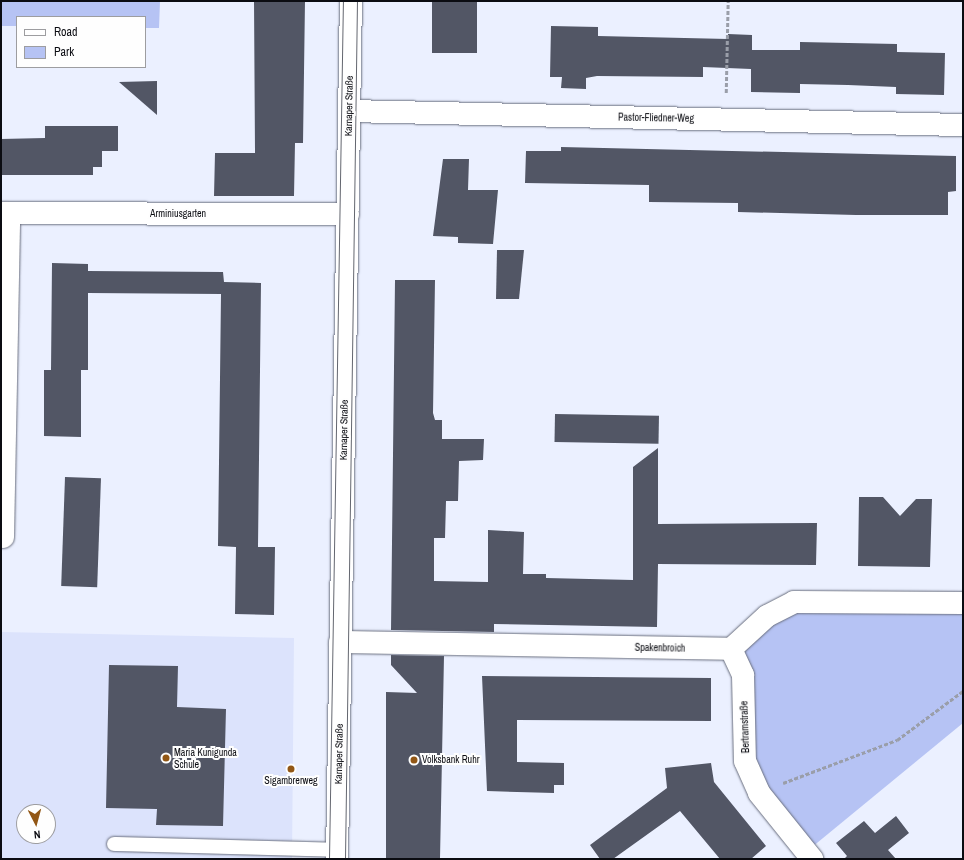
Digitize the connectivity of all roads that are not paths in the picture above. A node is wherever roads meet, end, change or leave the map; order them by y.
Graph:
1 (352, 1) edge
2 (349, 111) junction
3 (963, 125) edge
4 (5, 214) edge
5 (348, 214) junction
6 (3, 537) dead end
7 (963, 603) edge
8 (340, 642) junction
9 (731, 649) junction
10 (114, 844) dead end
11 (337, 854) edge
12 (812, 859) edge

1 - 2 street, Karnaper Straße
2 - 3 street, Pastor-Fliedner-Weg
2 - 5 street, Karnaper Straße
4 - 5 street, Arminiusgarten
4 - 6 street, Arminiusgarten
5 - 8 street, Karnaper Straße
7 - 9 street
8 - 9 street, Spakenbroich
8 - 11 street, Karnaper Straße
9 - 12 street, Bertramstraße
10 - 11 lane

